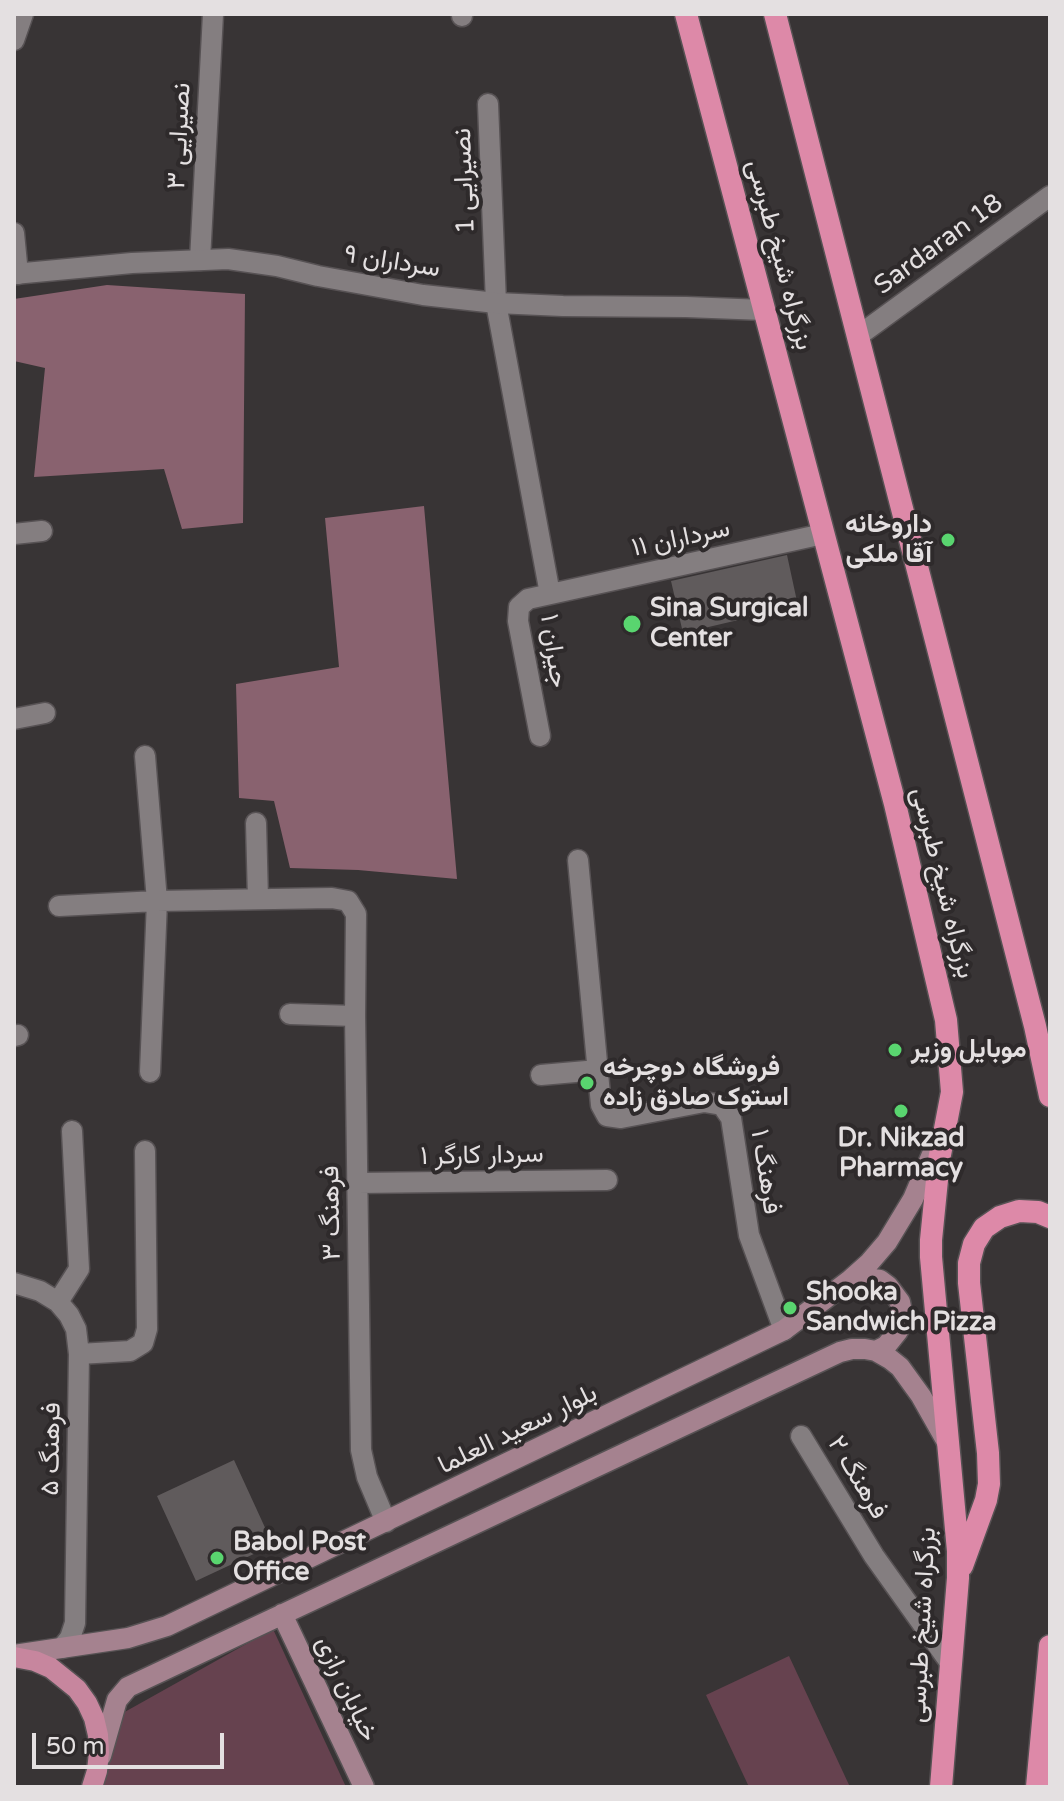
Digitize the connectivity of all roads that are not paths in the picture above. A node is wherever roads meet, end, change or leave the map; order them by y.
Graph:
1 (23, 14) edge
2 (213, 14) edge
3 (686, 14) edge
4 (775, 14) edge
5 (14, 40) edge
6 (488, 104) dead end
7 (1050, 196) edge
8 (14, 233) edge
9 (200, 260) junction
10 (16, 274) edge
11 (496, 303) junction
12 (764, 310) junction
13 (858, 336) junction
14 (42, 531) dead end
15 (14, 534) edge
16 (823, 534) junction
17 (550, 594) junction
18 (45, 713) dead end
19 (14, 719) edge
20 (540, 736) dead end
21 (145, 756) dead end
22 (256, 823) dead end
23 (578, 860) dead end
24 (258, 899) junction
25 (157, 901) junction
26 (59, 906) dead end
27 (290, 1014) dead end
28 (355, 1016) junction
29 (1048, 1067) edge
30 (598, 1070) junction
31 (150, 1072) dead end
32 (541, 1075) dead end
33 (1050, 1096) edge
34 (947, 1118) junction
35 (72, 1131) dead end
36 (145, 1151) dead end
37 (607, 1180) dead end
38 (358, 1183) junction
39 (1050, 1217) edge
40 (850, 1280) junction
41 (14, 1283) edge
42 (58, 1302) junction
43 (784, 1330) junction
44 (876, 1351) junction
45 (79, 1354) junction
46 (801, 1436) dead end
47 (949, 1446) junction
48 (386, 1522) junction
49 (958, 1578) junction
50 (282, 1614) junction
51 (1050, 1646) edge
52 (62, 1648) junction
53 (14, 1656) edge
54 (951, 1664) junction
55 (94, 1779) edge
56 (364, 1787) edge
57 (941, 1787) edge
58 (1037, 1787) edge

1 - 5 street
2 - 9 street, نصیرایی ۳
3 - 12 highway, بزرگراه شیخ طبرسی
4 - 13 highway, بزرگراه شیخ طبرسی
6 - 11 street, نصیرایی 1
7 - 13 street, Sardaran 18
8 - 10 street
9 - 10 street, سرداران ۹
9 - 11 street, سرداران ۹
11 - 12 street, سرداران ۹
11 - 17 street, نصیرایی 1
12 - 16 highway, بزرگراه شیخ طبرسی
13 - 29 highway, بزرگراه شیخ طبرسی
14 - 15 street
16 - 17 street, سرداران ۱۱
16 - 34 highway, بزرگراه شیخ طبرسی
17 - 20 street, جیران ۱
18 - 19 street
21 - 25 street
22 - 24 street
23 - 30 street, فرهنگ ۱
24 - 25 street
24 - 28 street, فرهنگ ۳
25 - 26 street
25 - 31 street
27 - 28 street
28 - 38 street, فرهنگ ۳
29 - 33 highway, بزرگراه شیخ طبرسی
30 - 32 street
30 - 43 street, فرهنگ ۱
34 - 40 main road, بلوار سعید العلما
34 - 47 highway, بزرگراه شیخ طبرسی
35 - 42 street
36 - 45 street
37 - 38 street, سردار کارگر ۱
38 - 48 street, فرهنگ ۳
39 - 49 highway
40 - 43 main road, بلوار سعید العلما
40 - 44 main road
41 - 42 street
42 - 45 street, فرهنگ ۵
43 - 48 main road, بلوار سعید العلما
44 - 47 main road
44 - 50 main road
45 - 52 street, فرهنگ ۵
46 - 54 street, فرهنگ ۲
47 - 49 highway, بزرگراه شیخ طبرسی
48 - 52 main road, بلوار سعید العلما
49 - 54 highway, بزرگراه شیخ طبرسی
50 - 55 main road
50 - 56 main road, خیابان رازی
51 - 58 highway
52 - 53 main road, بلوار سعید العلما
53 - 55 main road
54 - 57 highway, بزرگراه شیخ طبرسی

